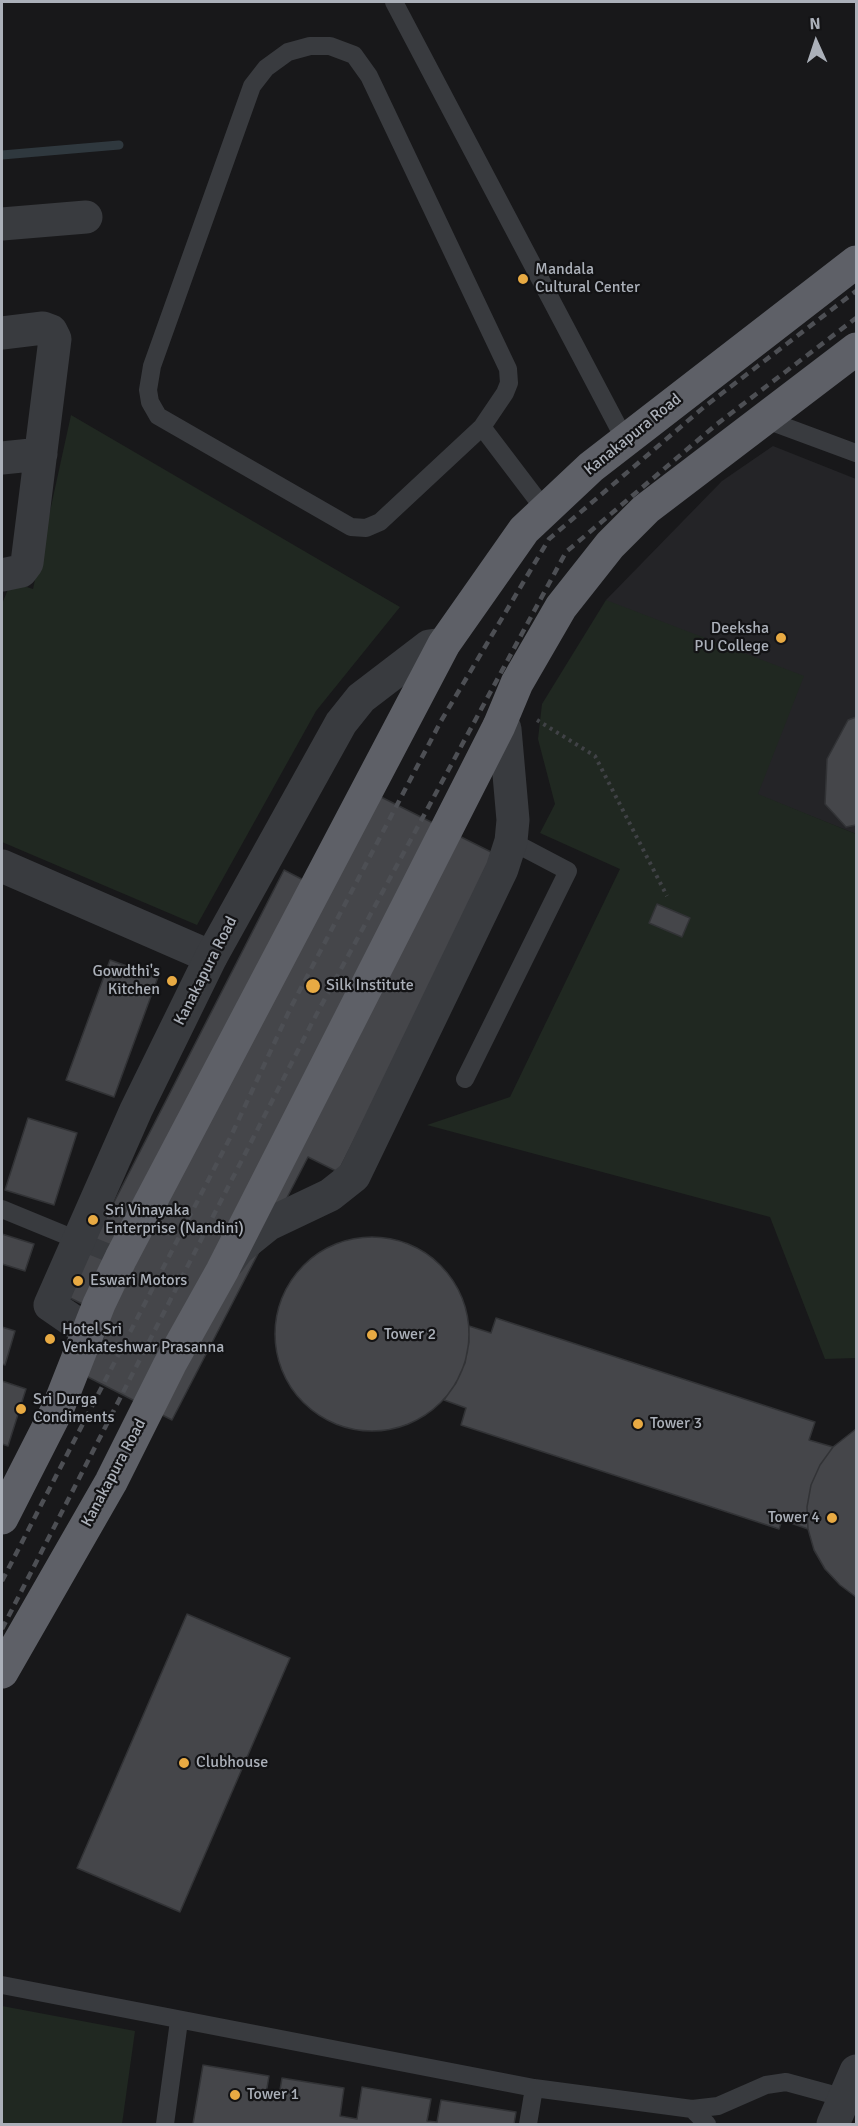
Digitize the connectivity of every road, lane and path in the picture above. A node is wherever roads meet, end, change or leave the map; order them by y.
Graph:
1 (394, 2) edge
2 (86, 217) dead end
3 (2, 224) edge
4 (856, 262) edge
5 (2, 333) edge
6 (856, 349) edge
7 (764, 419) junction
8 (482, 428) junction
9 (625, 440) junction
10 (856, 453) edge
11 (41, 454) junction
12 (2, 458) edge
13 (545, 510) junction
14 (2, 575) edge
15 (444, 644) junction
16 (501, 720) junction
17 (511, 841) junction
18 (2, 866) edge
19 (667, 896) dead end
20 (211, 957) junction
21 (465, 1079) dead end
22 (2, 1209) edge
23 (77, 1240) junction
24 (121, 1258) junction
25 (222, 1271) junction
26 (88, 1332) junction
27 (2, 1518) edge
28 (2, 1672) edge
29 (2, 1985) edge
30 (178, 2021) junction
31 (534, 2088) junction
32 (845, 2098) edge
33 (692, 2109) junction
34 (165, 2124) edge
35 (528, 2124) edge
36 (707, 2124) edge

1 - 9 lane
2 - 3 street
4 - 9 highway, Kanakapura Road
5 - 11 street
6 - 7 highway, Kanakapura Road
7 - 10 lane
7 - 16 highway, Kanakapura Road
8 - 8 lane
8 - 13 lane
9 - 13 highway, Kanakapura Road
11 - 12 street
11 - 14 street
13 - 15 highway, Kanakapura Road
15 - 20 street, Kanakapura Road
15 - 24 highway, Kanakapura Road
16 - 17 street, Kanakapura Road
16 - 19 path
16 - 25 highway, Kanakapura Road
17 - 21 lane
17 - 25 street, Kanakapura Road
18 - 20 street
20 - 23 street, Kanakapura Road
22 - 23 lane
23 - 24 lane
23 - 26 street, Kanakapura Road
24 - 26 highway, Kanakapura Road
25 - 28 highway, Kanakapura Road
26 - 27 highway, Kanakapura Road
29 - 30 lane
30 - 31 lane
30 - 34 lane
31 - 33 lane
31 - 35 lane
32 - 33 lane
33 - 36 lane

